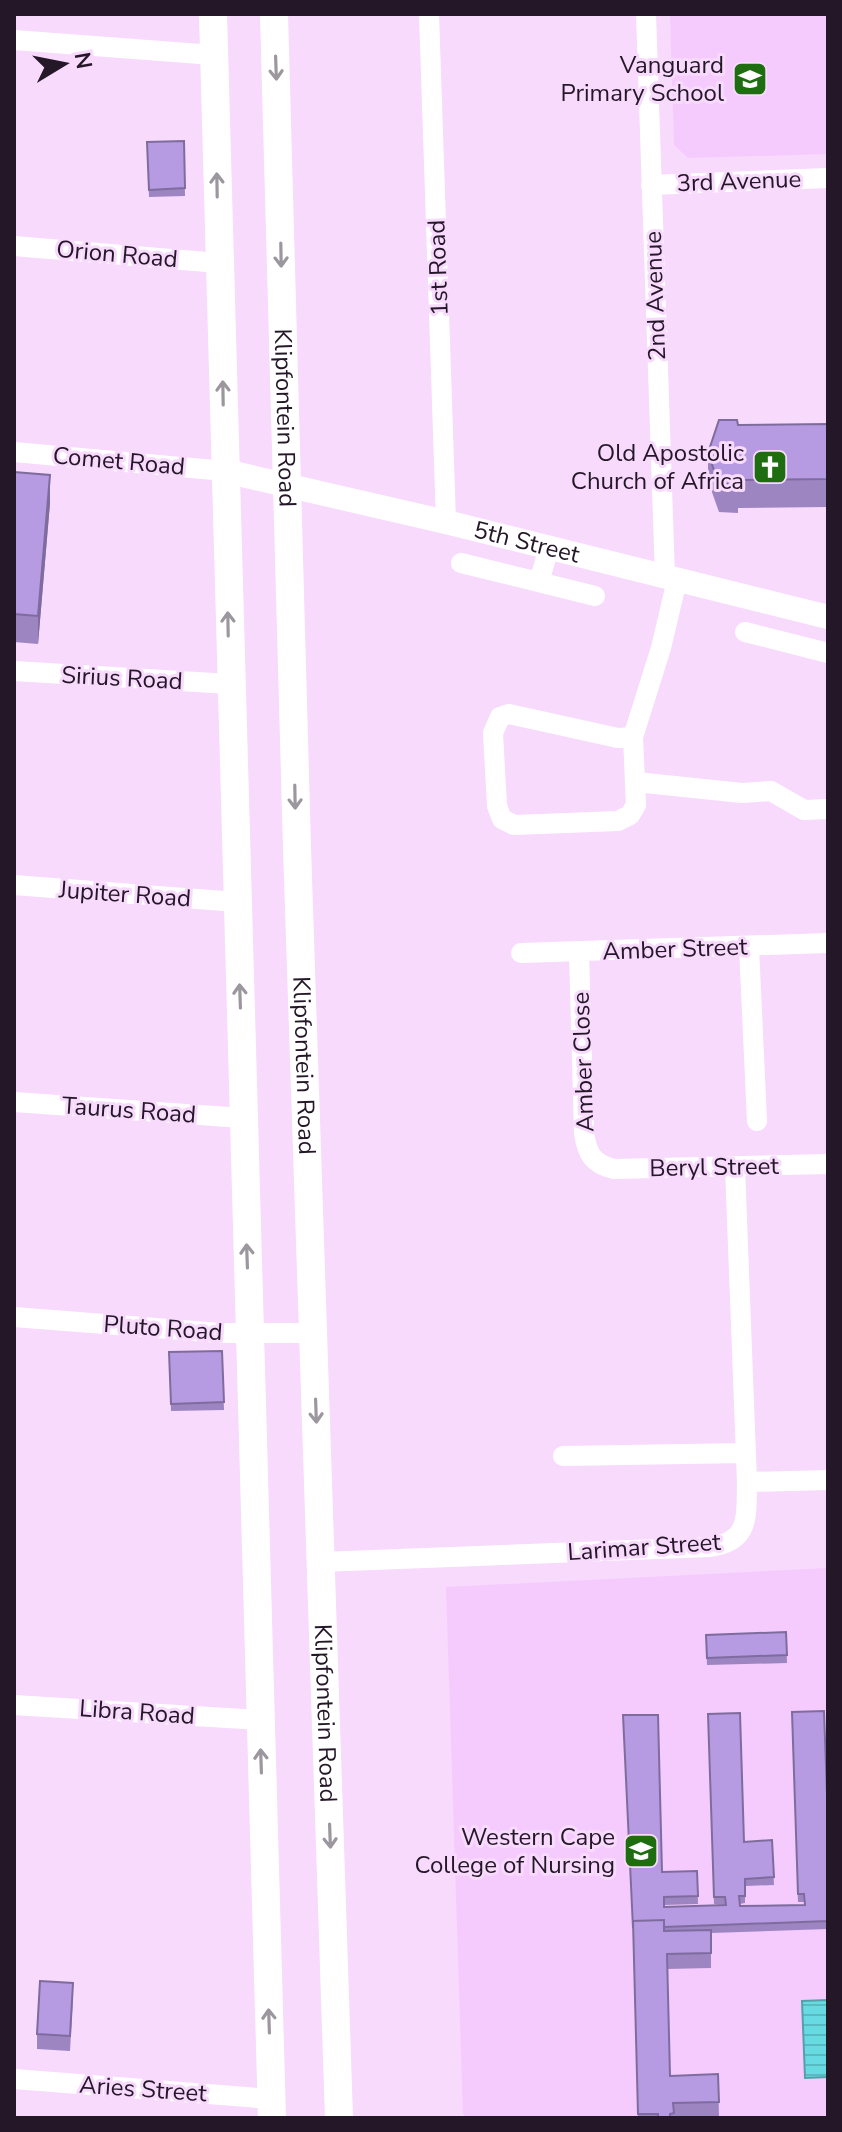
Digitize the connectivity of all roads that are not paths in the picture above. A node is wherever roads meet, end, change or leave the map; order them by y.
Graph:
1 (213, 14) edge
2 (274, 14) edge
3 (429, 14) edge
4 (646, 14) edge
5 (14, 40) edge
6 (214, 55) junction
7 (828, 178) edge
8 (651, 185) junction
9 (14, 246) edge
10 (219, 263) junction
11 (14, 452) edge
12 (225, 471) junction
13 (286, 487) junction
14 (446, 522) junction
15 (549, 548) junction
16 (461, 563) dead end
17 (671, 579) junction
18 (539, 582) junction
19 (595, 596) dead end
20 (828, 617) edge
21 (745, 632) dead end
22 (828, 653) edge
23 (14, 671) edge
24 (230, 684) junction
25 (633, 737) junction
26 (636, 782) junction
27 (828, 809) edge
28 (14, 885) edge
29 (237, 902) junction
30 (828, 943) edge
31 (749, 947) junction
32 (579, 952) junction
33 (521, 953) dead end
34 (14, 1102) edge
35 (243, 1118) junction
36 (757, 1121) dead end
37 (828, 1164) edge
38 (600, 1166) joint
39 (735, 1167) junction
40 (14, 1317) edge
41 (312, 1333) junction
42 (249, 1334) junction
43 (745, 1453) junction
44 (563, 1456) dead end
45 (828, 1480) edge
46 (747, 1482) junction
47 (321, 1562) junction
48 (14, 1705) edge
49 (260, 1720) junction
50 (14, 2079) edge
51 (272, 2108) edge
52 (339, 2118) edge

1 - 6 main road
2 -> 13 main road, Klipfontein Road
3 - 14 street, 1st Road
4 - 8 street, 2nd Avenue
5 - 6 street
10 -> 6 main road
7 - 8 street, 3rd Avenue
8 - 17 street, 2nd Avenue
9 - 10 street, Orion Road
12 -> 10 main road
11 - 12 street, Comet Road
12 - 13 street, 5th Street
24 -> 12 main road
13 - 14 street, 5th Street
13 -> 41 main road, Klipfontein Road
14 - 15 street, 5th Street
15 - 17 street, 5th Street
15 - 18 street
16 - 18 street
17 - 20 street, 5th Street
17 - 25 street, 2nd Avenue
18 - 19 street
21 - 22 street
23 - 24 street, Sirius Road
24 - 29 main road
25 - 26 street
25 - 26 street
26 - 27 street
28 - 29 street, Jupiter Road
35 -> 29 main road
30 - 31 street, Amber Street
31 - 32 street, Amber Street
31 - 36 street
32 - 33 street, Amber Street
32 - 38 street, Amber Close
34 - 35 street, Taurus Road
42 -> 35 main road
37 - 39 street, Beryl Street
38 - 39 street, Beryl Street
39 - 43 street, Larimar Street
40 - 42 street, Pluto Road
41 - 42 street, Pluto Road
41 -> 47 main road, Klipfontein Road
42 - 49 main road
43 - 44 street
43 - 46 street, Larimar Street
45 - 46 street
46 - 47 street, Larimar Street
47 -> 52 main road, Klipfontein Road
48 - 49 street, Libra Road
51 -> 49 main road
50 - 51 street, Aries Street

